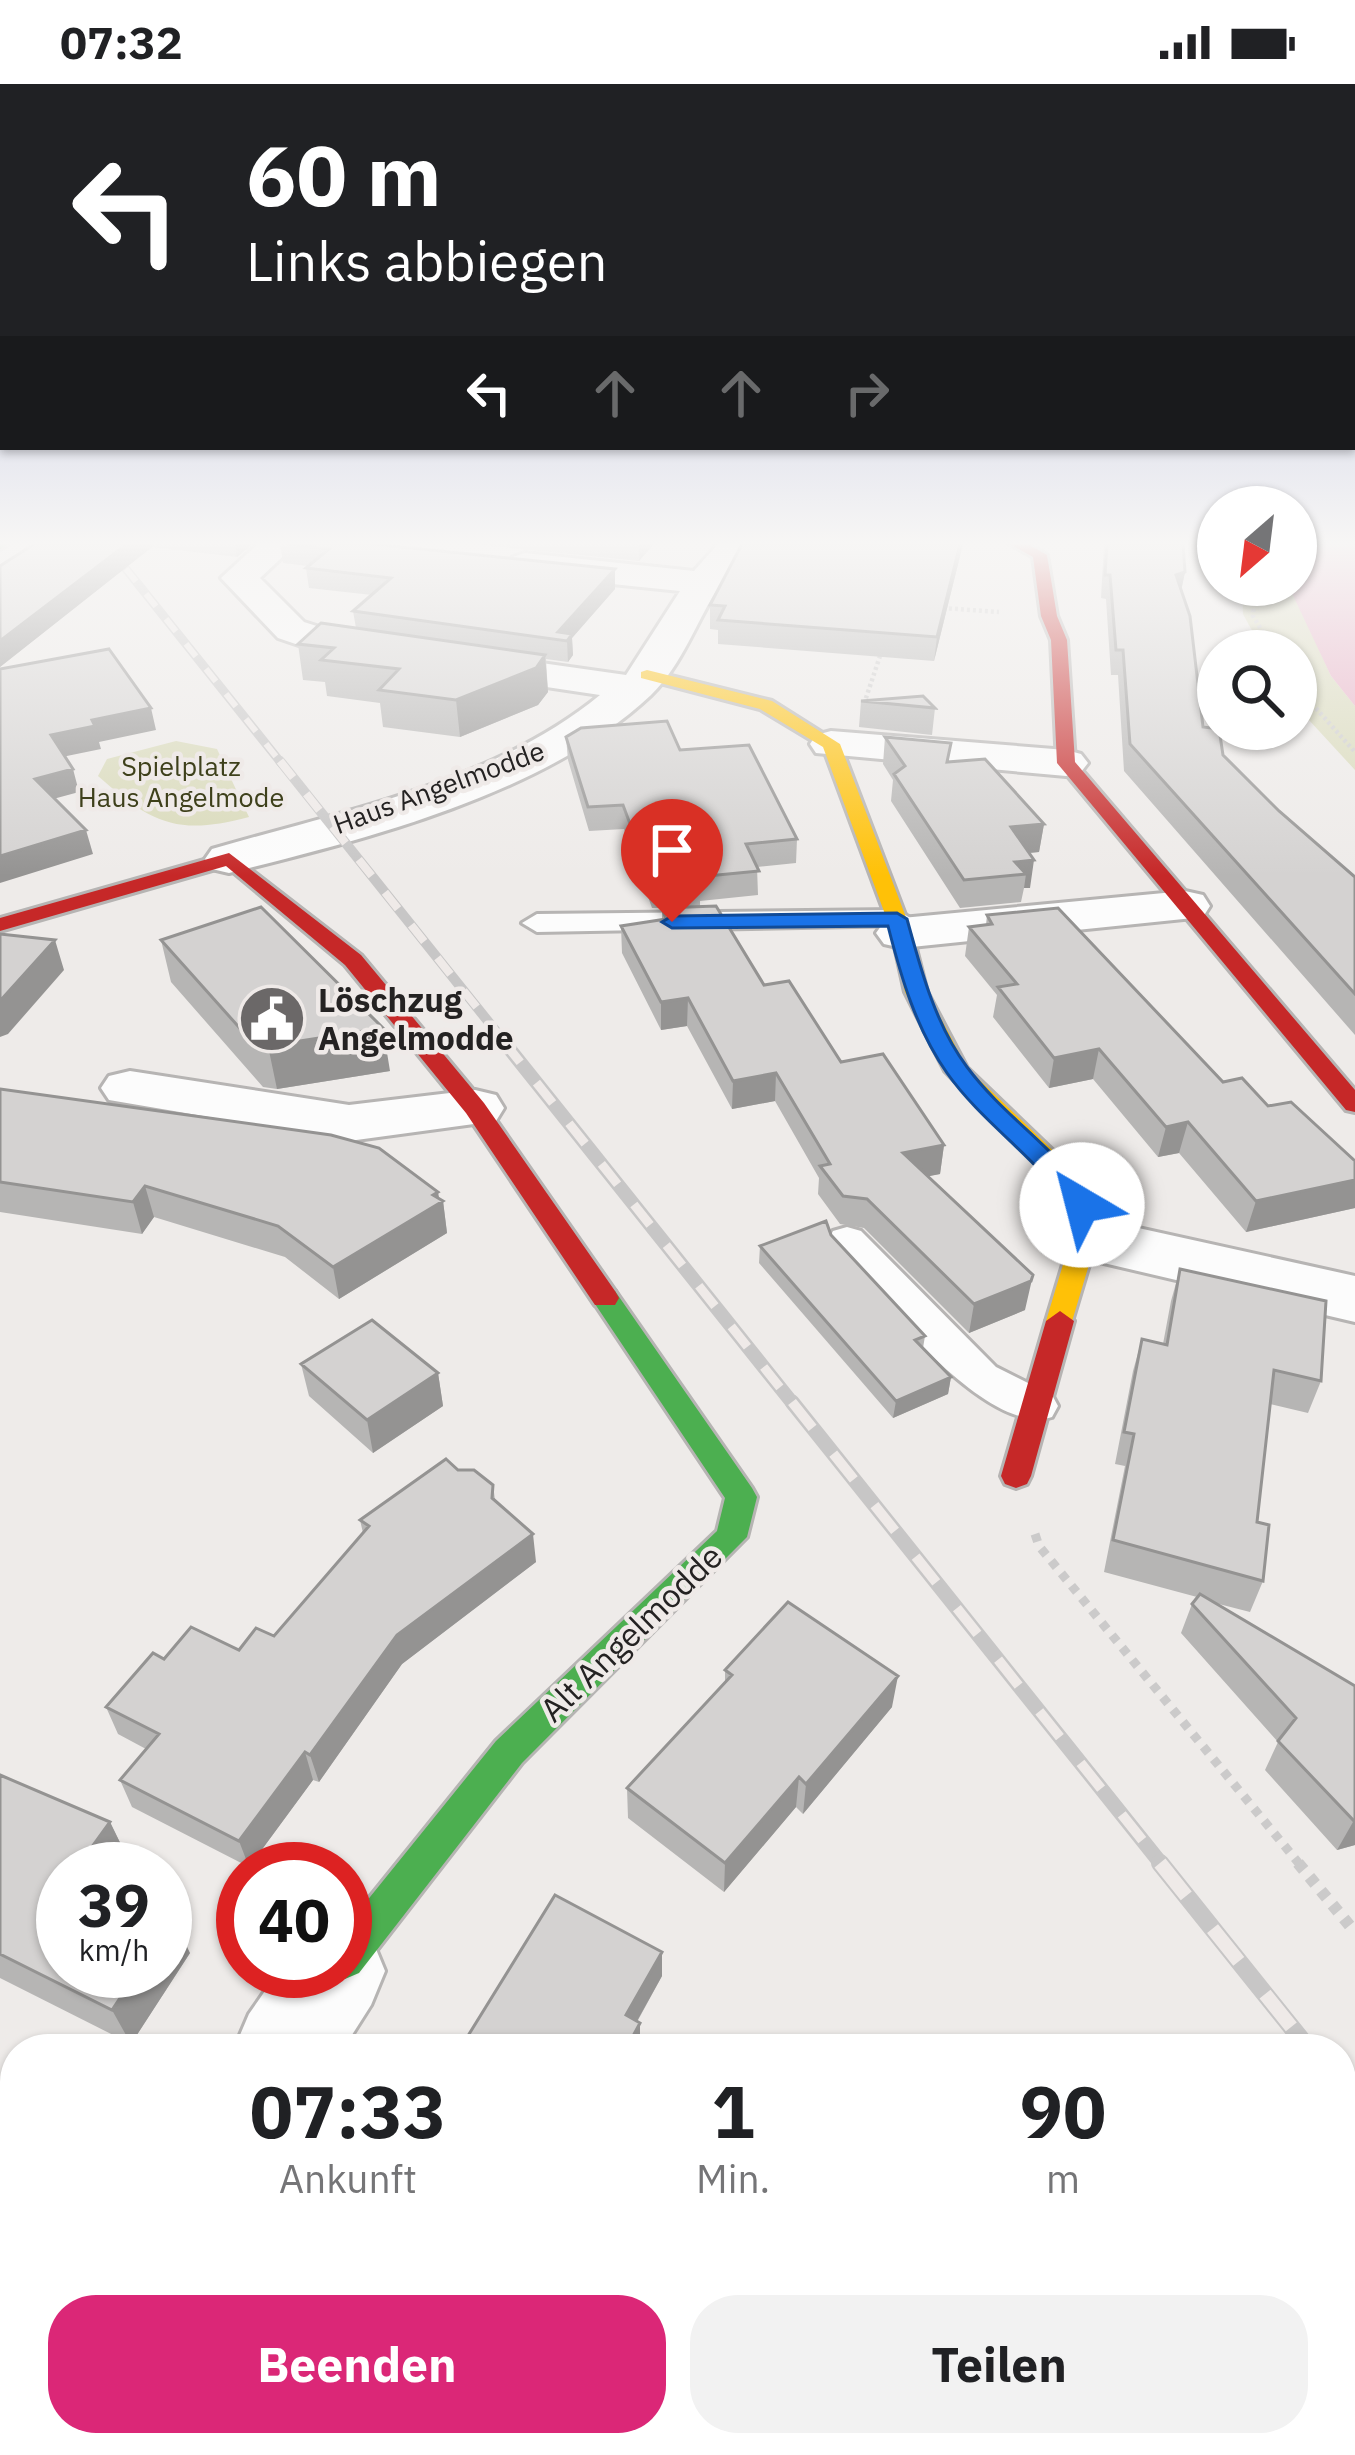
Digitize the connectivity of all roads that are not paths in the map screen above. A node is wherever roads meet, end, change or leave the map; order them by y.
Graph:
1 (412, 655) edge
2 (657, 655) edge
3 (1060, 655) edge
4 (641, 682) junction
5 (831, 744) junction
6 (1066, 763) junction
7 (229, 859) junction
8 (1185, 906) junction
9 (537, 923) dead end
10 (0, 926) edge
11 (899, 926) junction
12 (130, 1088) dead end
13 (1355, 1105) edge
14 (476, 1108) junction
15 (1084, 1238) junction
16 (847, 1240) dead end
17 (1355, 1299) edge
18 (1036, 1406) junction
19 (1016, 1476) road end
20 (372, 1925) edge
21 (319, 1998) edge
22 (294, 2034) edge

1 - 4 street
2 - 4 street, Haus Angelmodde
3 - 6 street
4 - 5 street
4 - 7 street, Haus Angelmodde
5 - 6 street
5 - 11 street
6 - 8 street
7 - 10 street
7 - 14 street, Alt Angelmodde
8 - 11 street
8 - 13 street
9 - 11 lane
11 - 15 street
12 - 14 street
14 - 20 street, Alt Angelmodde
15 - 17 street
15 - 18 street
16 - 18 lane
18 - 19 street
21 - 22 street

